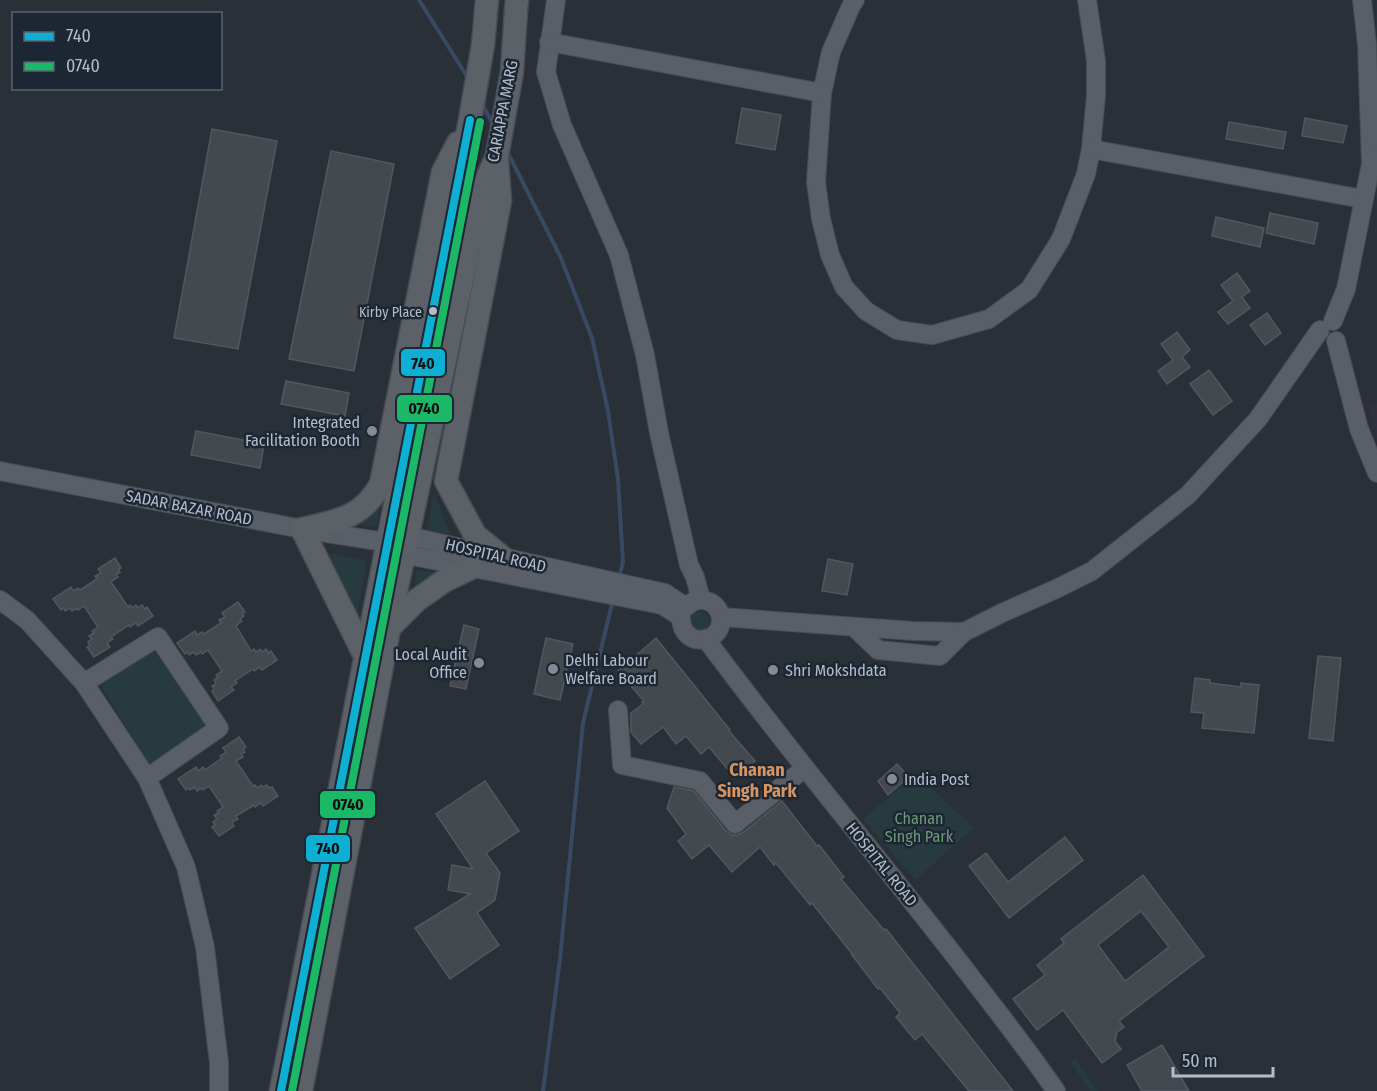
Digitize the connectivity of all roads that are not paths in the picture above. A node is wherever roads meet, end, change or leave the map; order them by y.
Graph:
1 (487, 0) edge
2 (517, 0) edge
3 (530, 0) edge
4 (556, 0) edge
5 (855, 0) edge
6 (1087, 0) edge
7 (1362, 0) edge
8 (1367, 0) edge
9 (1377, 9) edge
10 (514, 34) junction
11 (549, 42) junction
12 (822, 93) junction
13 (470, 120) junction
14 (1091, 149) junction
15 (497, 156) junction
16 (1374, 159) edge
17 (1363, 199) junction
18 (1336, 341) dead end
19 (0, 471) edge
20 (1377, 473) edge
21 (302, 529) junction
22 (393, 544) junction
23 (502, 557) junction
24 (471, 568) junction
25 (593, 584) junction
26 (0, 600) edge
27 (689, 608) junction
28 (721, 617) junction
29 (391, 626) junction
30 (854, 627) junction
31 (964, 632) junction
32 (706, 639) junction
33 (366, 658) junction
34 (84, 683) junction
35 (618, 710) dead end
36 (805, 768) junction
37 (147, 778) junction
38 (338, 851) junction
39 (219, 1091) edge
40 (281, 1091) edge
41 (301, 1091) edge
42 (1056, 1091) edge

1 - 13 main road, CARIAPPA MARG
2 - 10 main road, CARIAPPA MARG
3 - 10 main road
4 - 11 street
5 - 12 street
6 - 14 street
7 - 16 street
8 - 9 street
10 - 15 main road, CARIAPPA MARG
11 - 12 street
11 - 27 street
12 - 14 street
13 - 21 main road
13 - 22 main road, CARIAPPA MARG
14 - 17 street
15 - 22 main road, CARIAPPA MARG
15 - 23 main road
16 - 17 street
17 - 31 street
18 - 20 street
19 - 21 street, SADAR BAZAR ROAD
21 - 22 street, SADAR BAZAR ROAD
21 - 33 main road
22 - 23 street, HOSPITAL ROAD
22 - 24 street, HOSPITAL ROAD
22 - 29 main road, CARIAPPA MARG
22 - 33 main road, CARIAPPA MARG
23 - 25 street, HOSPITAL ROAD
24 - 25 street, HOSPITAL ROAD
24 - 29 main road
25 - 27 street, HOSPITAL ROAD
26 - 34 street
27 - 28 street
27 - 32 street
28 - 30 street
28 - 32 street
29 - 38 main road, CARIAPPA MARG
30 - 31 street
30 - 31 street
32 - 36 street, HOSPITAL ROAD
33 - 38 main road, CARIAPPA MARG
34 - 37 street
34 - 37 street
35 - 36 street
36 - 42 street, HOSPITAL ROAD
37 - 39 street
38 - 40 main road, CARIAPPA MARG
38 - 41 main road, CARIAPPA MARG

